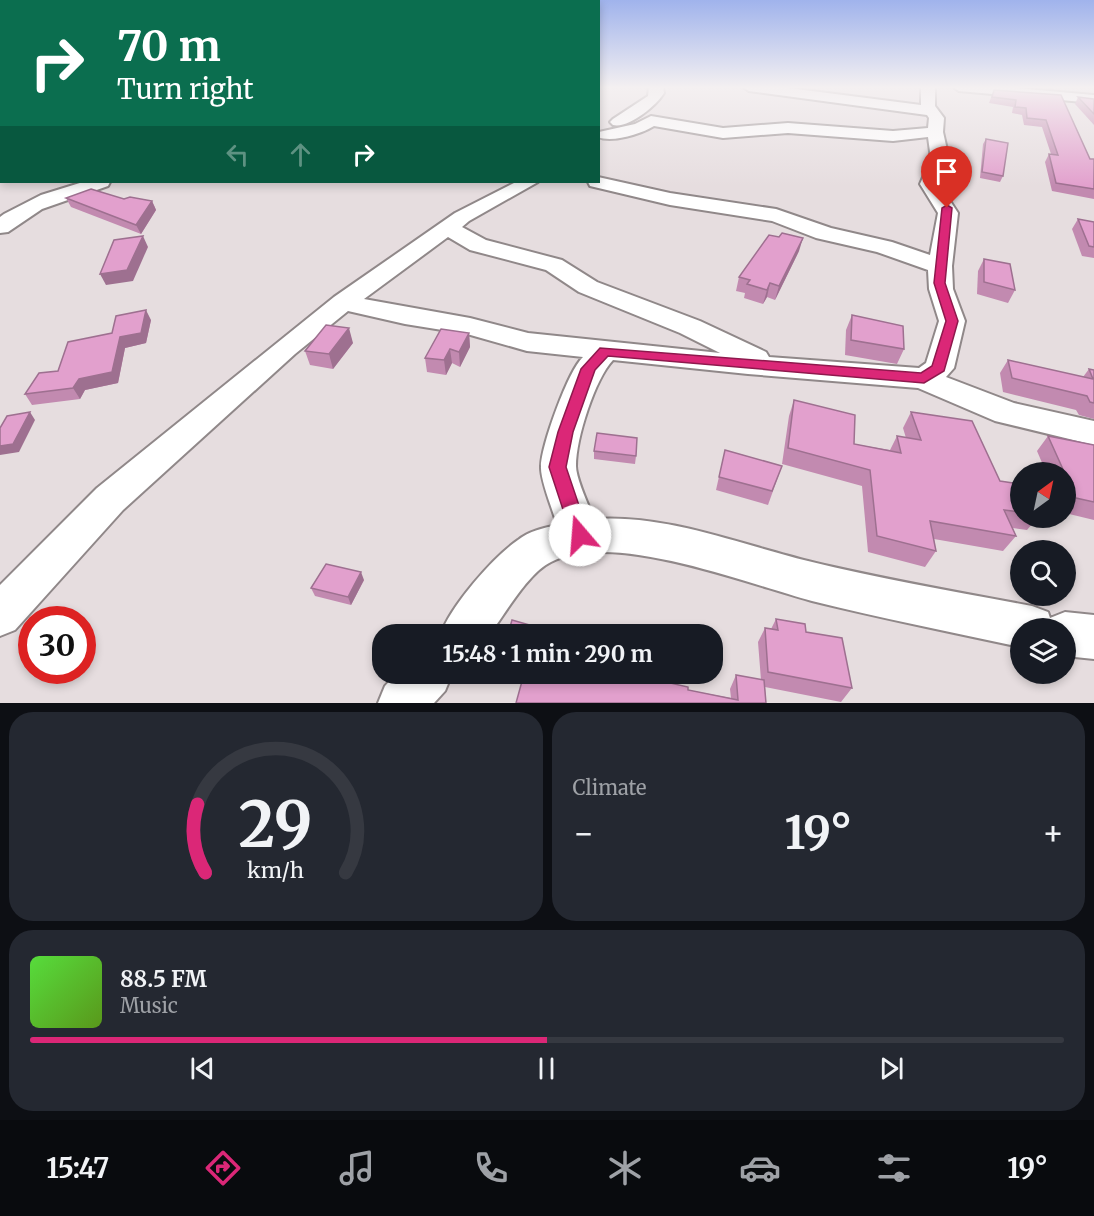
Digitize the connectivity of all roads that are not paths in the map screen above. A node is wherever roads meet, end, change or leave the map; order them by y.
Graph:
1 (620, 120) edge
2 (936, 120) edge
3 (602, 137) edge
4 (936, 137) junction
5 (97, 183) edge
6 (527, 183) edge
7 (600, 183) edge
8 (47, 188) edge
9 (450, 226) junction
10 (0, 227) edge
11 (940, 266) junction
12 (343, 302) junction
13 (605, 351) junction
14 (775, 367) junction
15 (924, 378) junction
16 (1094, 433) edge
17 (580, 535) junction
18 (0, 615) edge
19 (1010, 623) edge
20 (471, 624) edge
21 (1076, 635) edge
22 (1094, 637) edge
23 (420, 684) edge
24 (402, 703) edge

1 - 3 street
2 - 4 street
3 - 4 street
4 - 11 street
5 - 8 street
6 - 9 street
7 - 11 street
8 - 10 street
9 - 12 street
9 - 14 street
11 - 15 street
12 - 13 street
12 - 18 street
13 - 14 street
13 - 17 street
14 - 15 street
15 - 16 street
17 - 19 street
17 - 20 street
21 - 22 street
23 - 24 street

